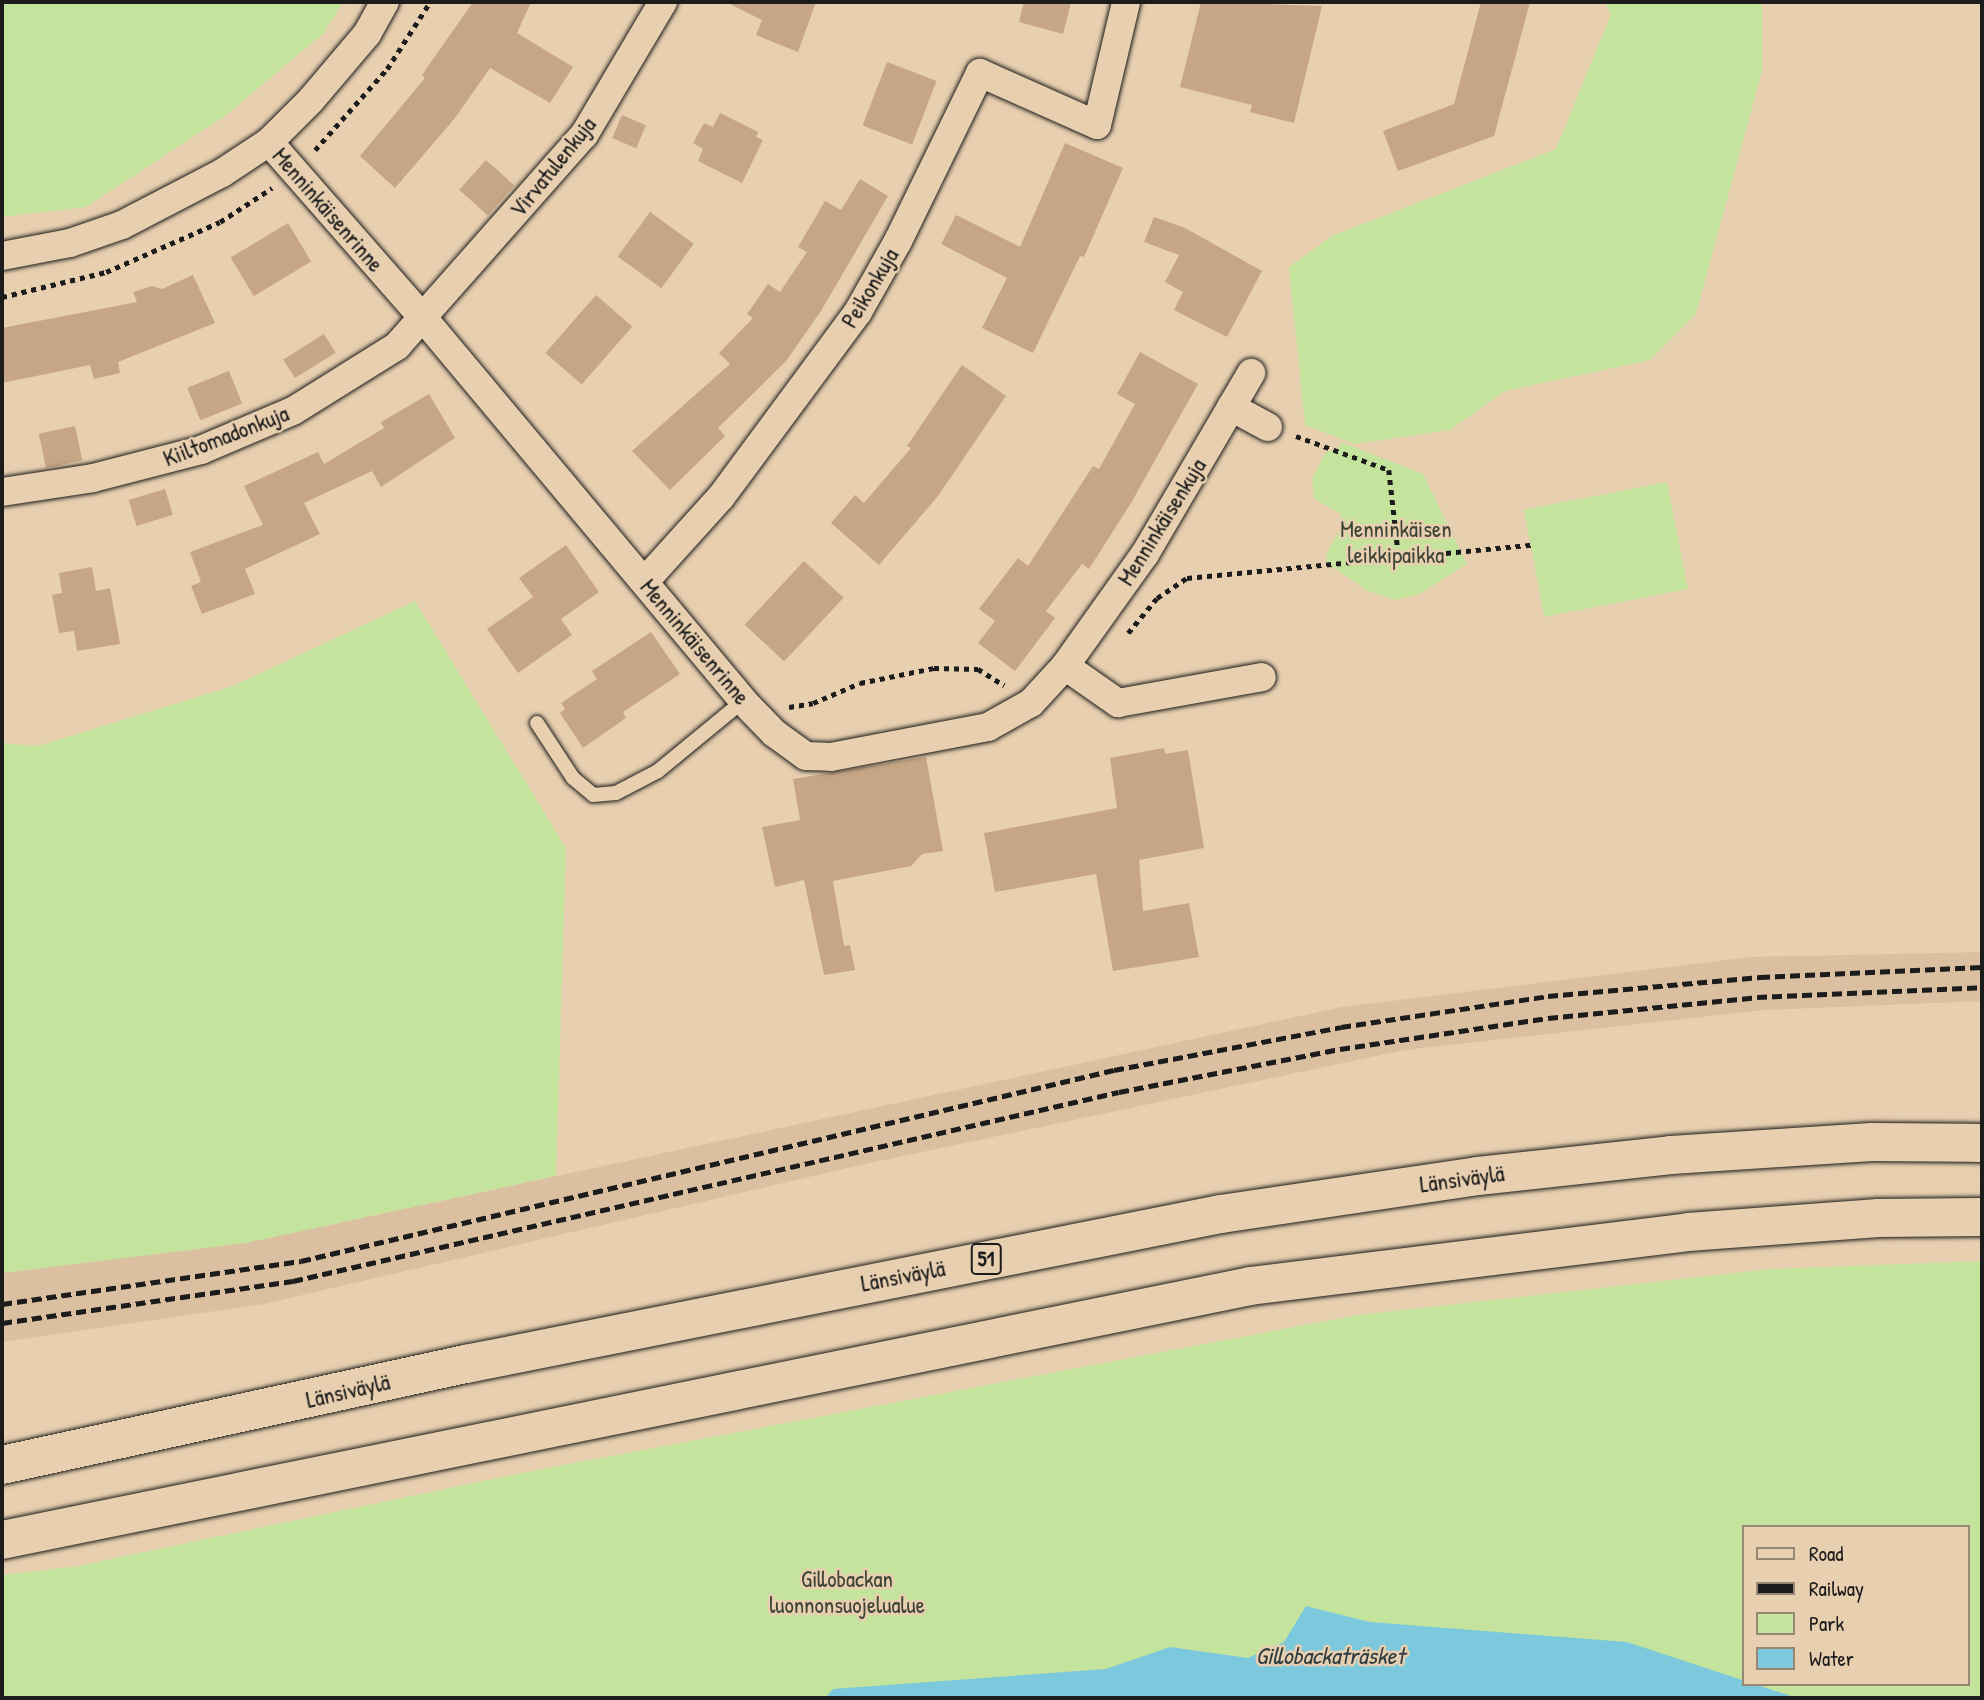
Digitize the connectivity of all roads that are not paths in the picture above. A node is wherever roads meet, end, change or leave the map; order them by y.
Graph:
1 (385, 2) edge
2 (663, 2) edge
3 (1126, 2) edge
4 (269, 142) junction
5 (2, 256) edge
6 (424, 319) junction
7 (1251, 373) dead end
8 (1231, 407) junction
9 (1268, 426) road end
10 (2, 492) edge
11 (645, 581) junction
12 (1065, 666) junction
13 (1262, 677) dead end
14 (743, 701) junction
15 (537, 723) dead end
16 (1982, 1143) edge
17 (1982, 1217) edge
18 (2, 1465) edge
19 (2, 1541) edge

1 - 4 street
2 - 6 street, Virvatulenkuja
3 - 11 street, Peikonkuja
4 - 5 street
4 - 6 street, Menninkäisenrinne
6 - 10 street, Kiiltomadonkuja
6 - 11 street, Menninkäisenrinne
7 - 8 street, Menninkäisenkuja
8 - 9 street
8 - 12 street, Menninkäisenkuja
11 - 14 street, Menninkäisenrinne
12 - 13 street
12 - 14 street, Menninkäisenrinne
14 - 15 lane
16 - 18 highway, Länsiväylä / 51
17 - 19 highway

